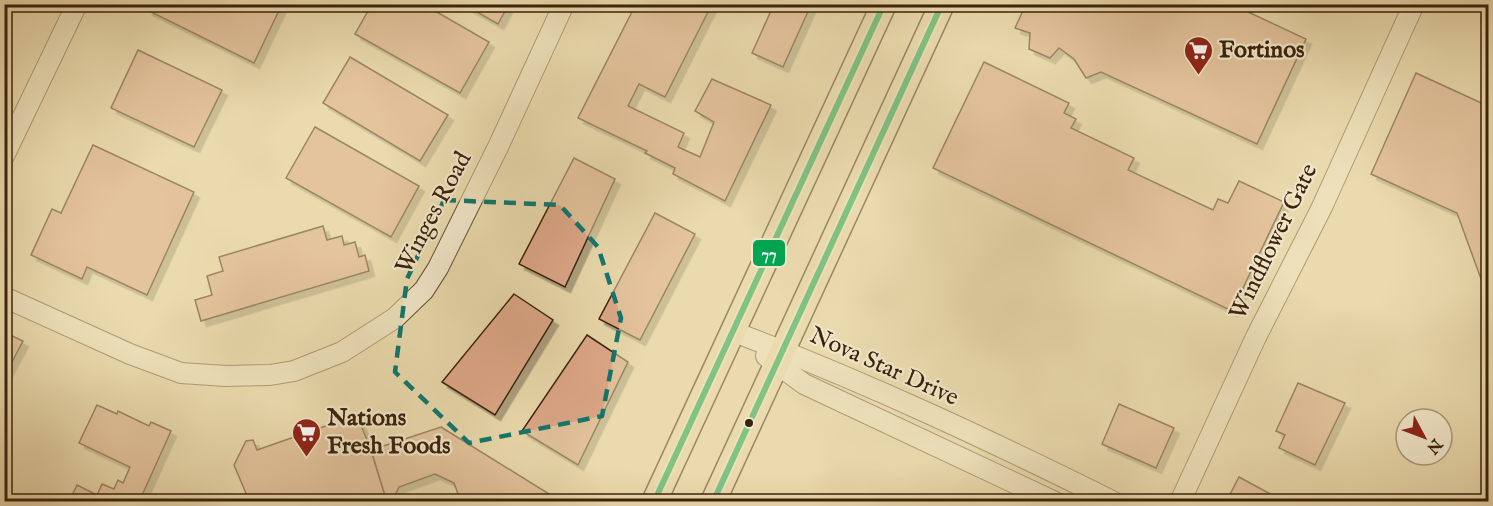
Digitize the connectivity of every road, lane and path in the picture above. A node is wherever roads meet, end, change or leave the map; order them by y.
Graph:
1 (77, 4) edge
2 (564, 4) edge
3 (884, 4) edge
4 (942, 4) edge
5 (1414, 4) edge
6 (4, 156) edge
7 (4, 297) edge
8 (734, 332) junction
9 (780, 358) junction
10 (654, 501) edge
11 (713, 501) edge
12 (1055, 501) edge
13 (1114, 501) edge
14 (1180, 501) edge

1 - 6 street
2 - 7 street, Winges Road
3 - 8 main road
4 - 9 main road
5 - 14 street, Windflower Gate
8 - 9 street, Nova Star Drive
8 - 10 main road
9 - 11 main road
9 - 12 street, Nova Star Drive
9 - 13 street, Nova Star Drive

